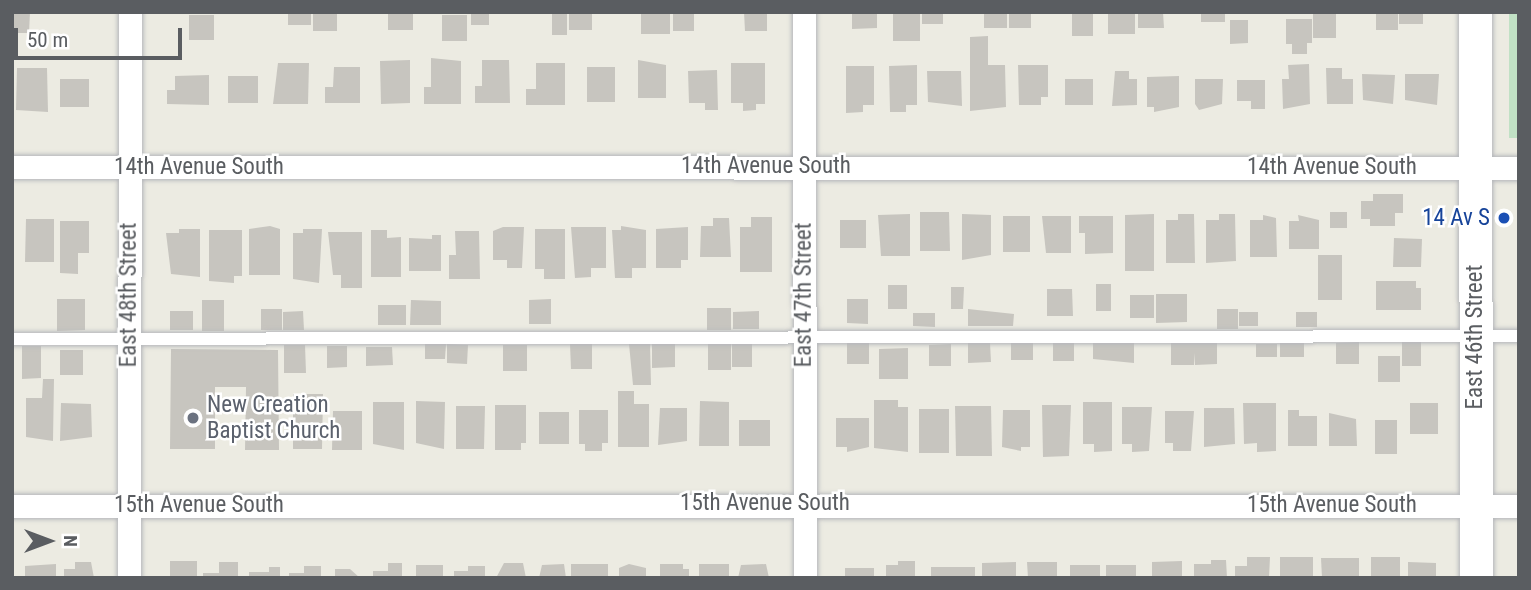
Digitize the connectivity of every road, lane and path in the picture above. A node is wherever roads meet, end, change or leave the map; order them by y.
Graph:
1 (130, 12) edge
2 (804, 12) edge
3 (1475, 12) edge
4 (804, 166) junction
5 (12, 167) edge
6 (130, 167) junction
7 (1475, 168) junction
8 (1519, 168) edge
9 (804, 335) junction
10 (1475, 336) junction
11 (1519, 336) edge
12 (12, 339) edge
13 (129, 339) junction
14 (804, 503) junction
15 (1475, 505) junction
16 (12, 506) edge
17 (129, 506) junction
18 (1519, 506) edge
19 (129, 578) edge
20 (805, 578) edge
21 (1476, 578) edge

1 - 6 street, East 48th Street
2 - 4 street, East 47th Street
3 - 7 main road, East 46th Street
4 - 6 street, 14th Avenue South
4 - 7 street, 14th Avenue South
4 - 9 street, East 47th Street
5 - 6 street, 14th Avenue South
6 - 13 street, East 48th Street
7 - 8 street, 14th Avenue South
7 - 10 main road, East 46th Street
9 - 10 lane
9 - 13 lane
9 - 14 street, East 47th Street
10 - 11 lane
10 - 15 main road, East 46th Street
12 - 13 lane
13 - 17 street, East 48th Street
14 - 15 street, 15th Avenue South
14 - 17 street, 15th Avenue South
14 - 20 street, East 47th Street
15 - 18 street, 15th Avenue South
15 - 21 main road, East 46th Street
16 - 17 street, 15th Avenue South
17 - 19 street, East 48th Street

